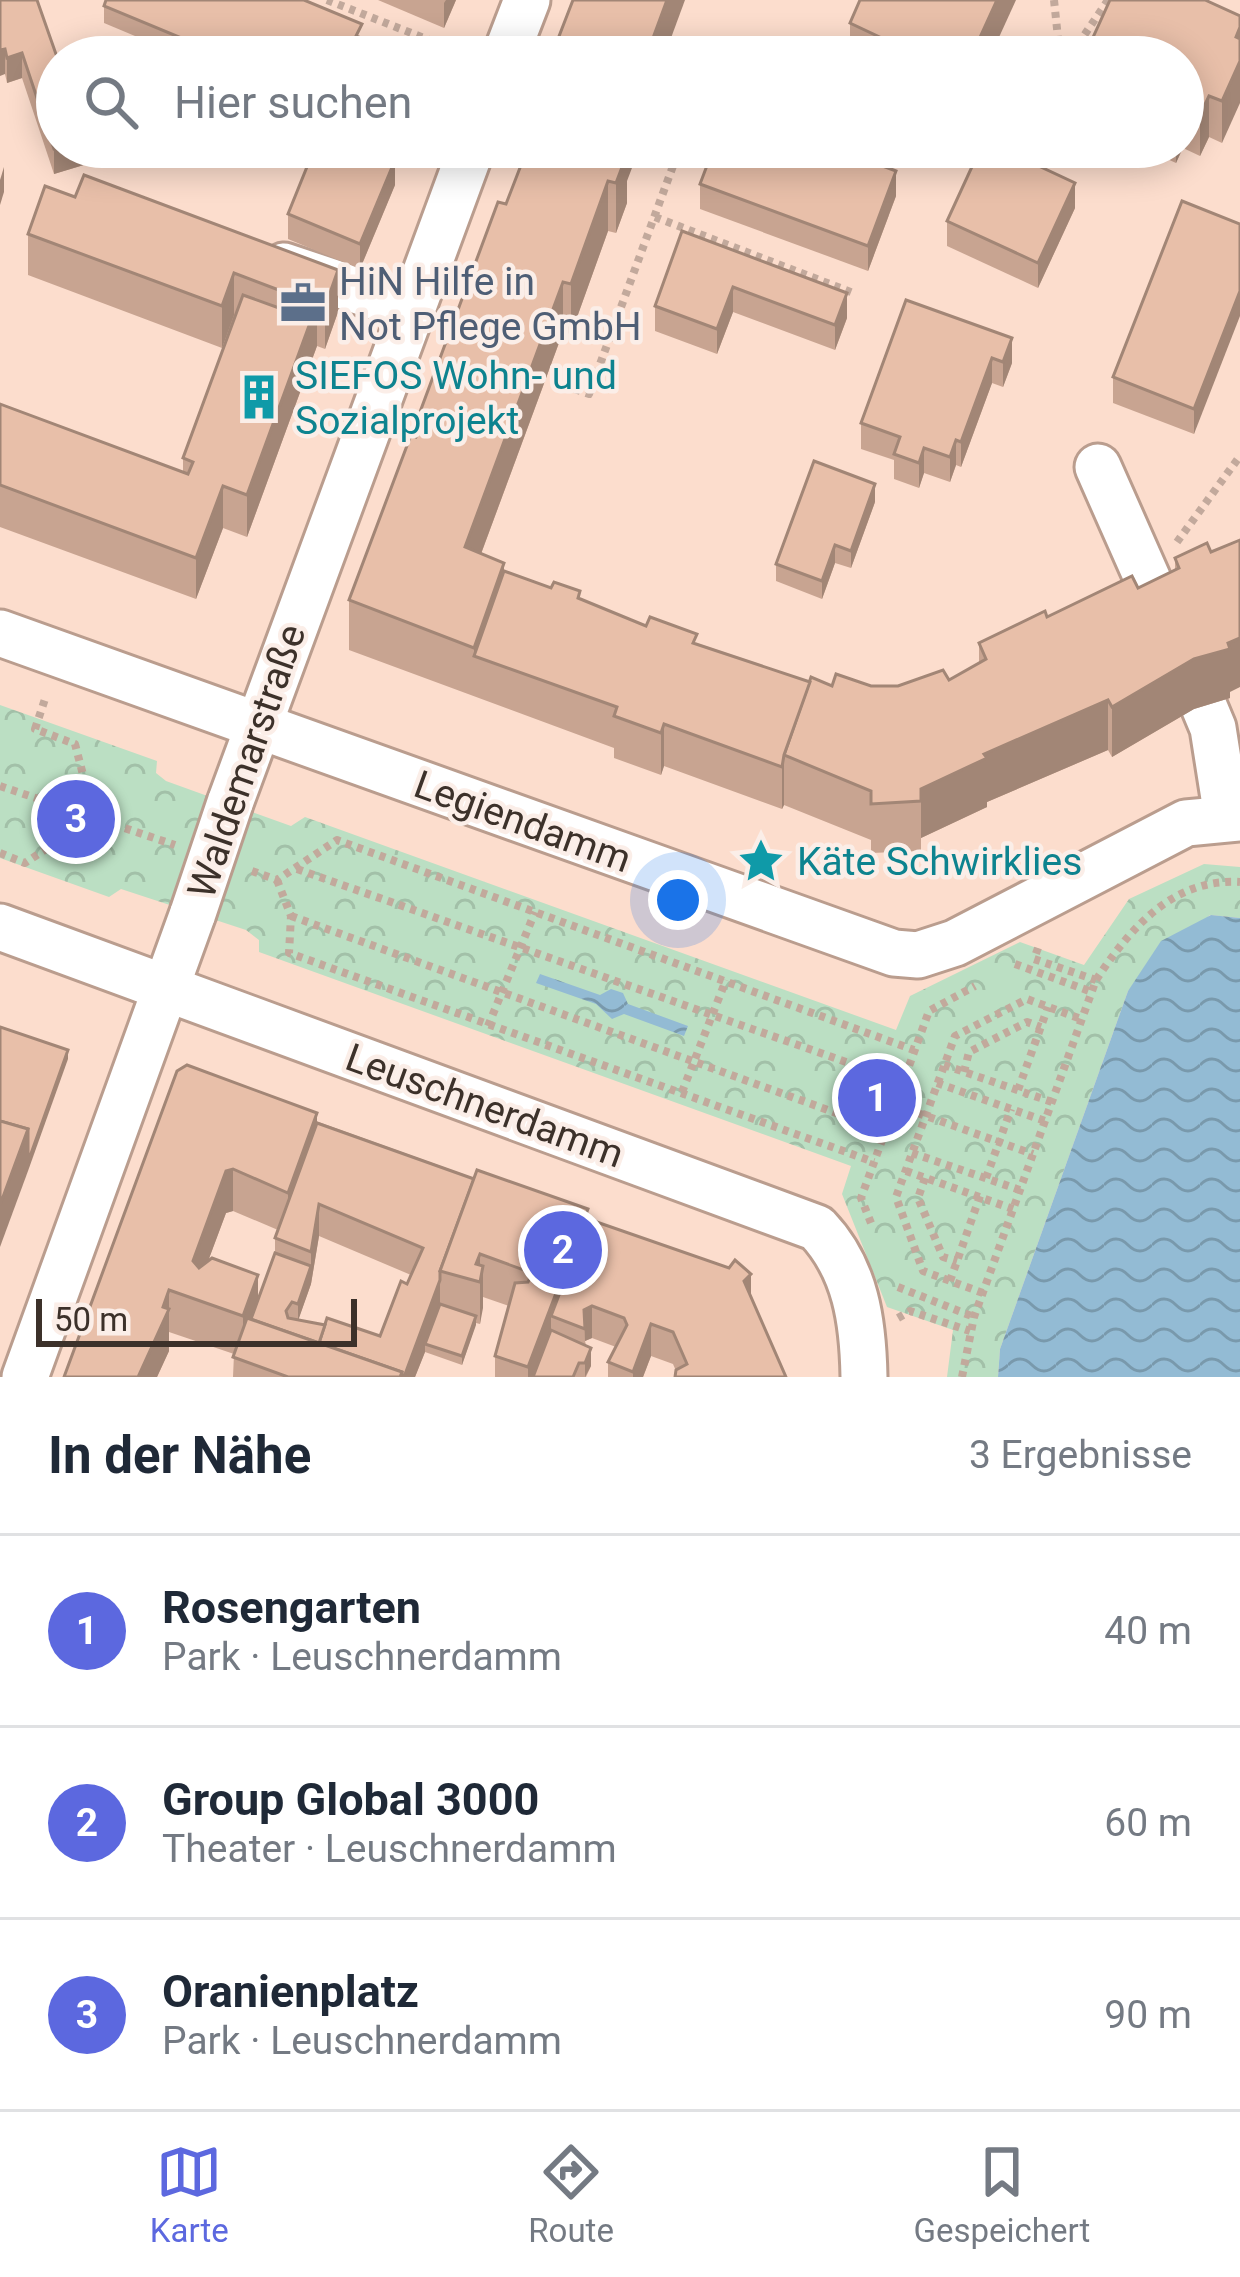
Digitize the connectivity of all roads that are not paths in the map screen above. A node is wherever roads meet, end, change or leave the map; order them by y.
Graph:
1 (527, 0) edge
2 (514, 36) edge
3 (464, 168) edge
4 (250, 255) edge
5 (412, 309) junction
6 (1098, 467) dead end
7 (1167, 623) edge
8 (0, 633) edge
9 (1203, 704) edge
10 (257, 725) junction
11 (1234, 818) edge
12 (0, 927) edge
13 (169, 986) junction
14 (26, 1377) edge
15 (864, 1377) edge

1 - 2 street
3 - 5 street, Waldemarstraße
4 - 5 street
5 - 10 street, Waldemarstraße
6 - 7 street
8 - 10 street, Legiendamm
9 - 11 street
10 - 11 street, Legiendamm
10 - 13 street, Waldemarstraße, bridge
12 - 13 street, Leuschnerdamm
13 - 14 street, Waldemarstraße
13 - 15 street, Leuschnerdamm

